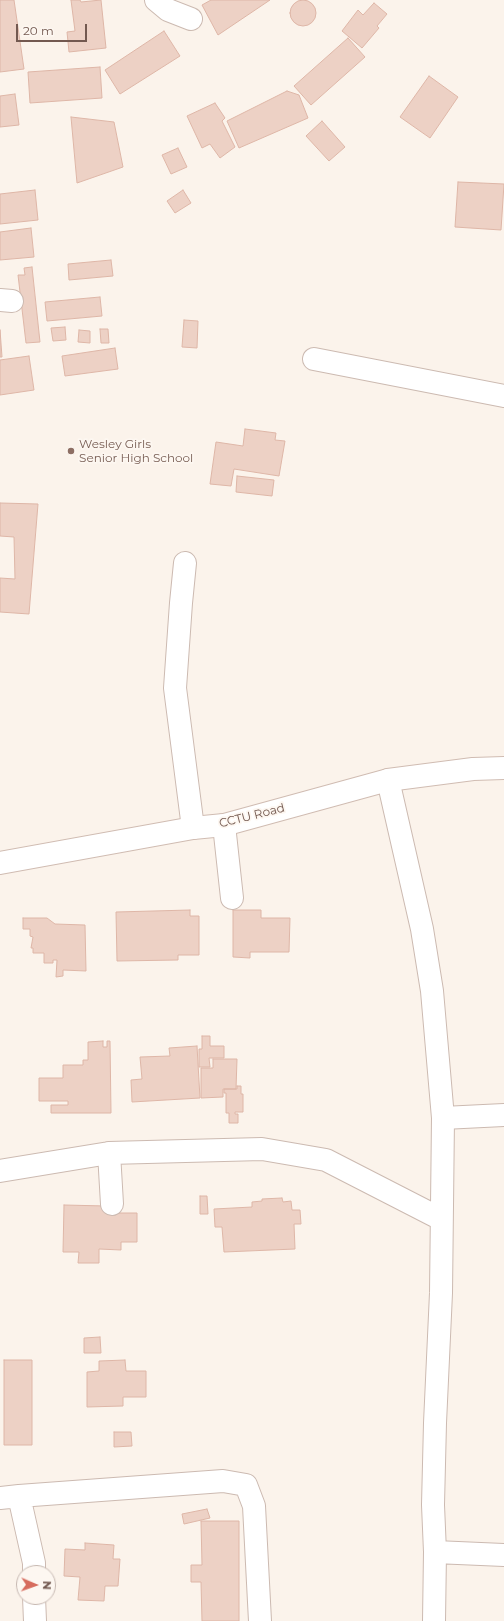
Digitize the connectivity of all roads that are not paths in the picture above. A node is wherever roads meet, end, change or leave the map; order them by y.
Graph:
1 (156, 0) edge
2 (191, 19) dead end
3 (314, 359) dead end
4 (504, 396) edge
5 (185, 563) dead end
6 (504, 768) edge
7 (388, 780) junction
8 (224, 825) junction
9 (193, 828) junction
10 (0, 863) edge
11 (232, 898) dead end
12 (504, 1115) edge
13 (443, 1118) junction
14 (109, 1153) junction
15 (0, 1171) edge
16 (112, 1204) dead end
17 (441, 1219) junction
18 (10, 1497) edge
19 (435, 1552) junction
20 (504, 1555) edge
21 (34, 1565) edge
22 (34, 1605) edge
23 (35, 1621) edge
24 (260, 1621) edge
25 (434, 1621) edge

1 - 2 street
3 - 4 street
5 - 9 street
6 - 7 street, CCTU Road
7 - 8 street, CCTU Road
7 - 13 street
8 - 9 street, CCTU Road
8 - 11 street
9 - 10 street, CCTU Road
12 - 13 street
13 - 17 street
14 - 15 street
14 - 16 street
14 - 17 street
17 - 19 street
18 - 21 street
18 - 24 street
19 - 20 street
19 - 25 street
22 - 23 street

